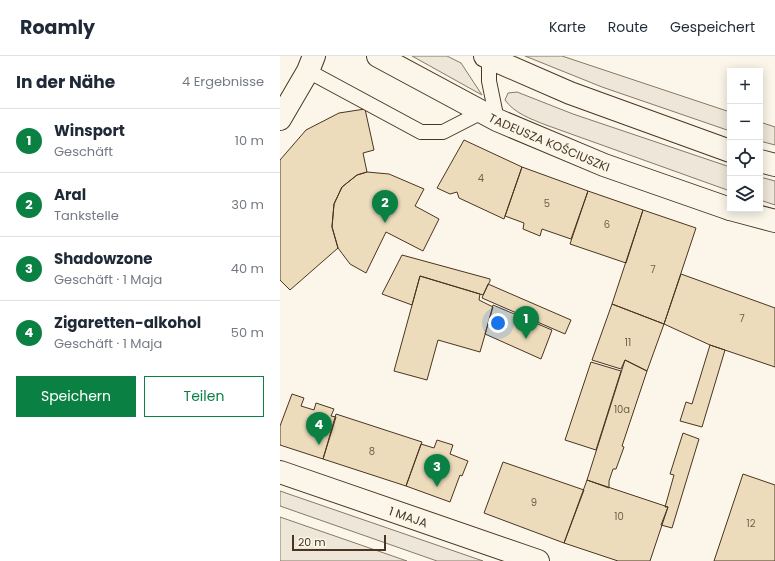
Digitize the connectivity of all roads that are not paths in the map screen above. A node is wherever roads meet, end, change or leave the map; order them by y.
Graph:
1 (378, 56) edge
2 (487, 56) edge
3 (311, 63) edge
4 (490, 116) junction
5 (280, 119) edge
6 (727, 150) edge
7 (763, 162) edge
8 (775, 165) edge
9 (727, 208) edge
10 (741, 212) edge
11 (775, 221) edge
12 (280, 472) edge
13 (538, 561) edge

1 - 4 main road, TADEUSZA KOŚCIUSZKI
2 - 4 lane
2 - 6 main road
3 - 4 lane
3 - 5 main road
4 - 9 main road, TADEUSZA KOŚCIUSZKI
7 - 8 main road
10 - 11 main road, TADEUSZA KOŚCIUSZKI
12 - 13 main road, 1 MAJA

